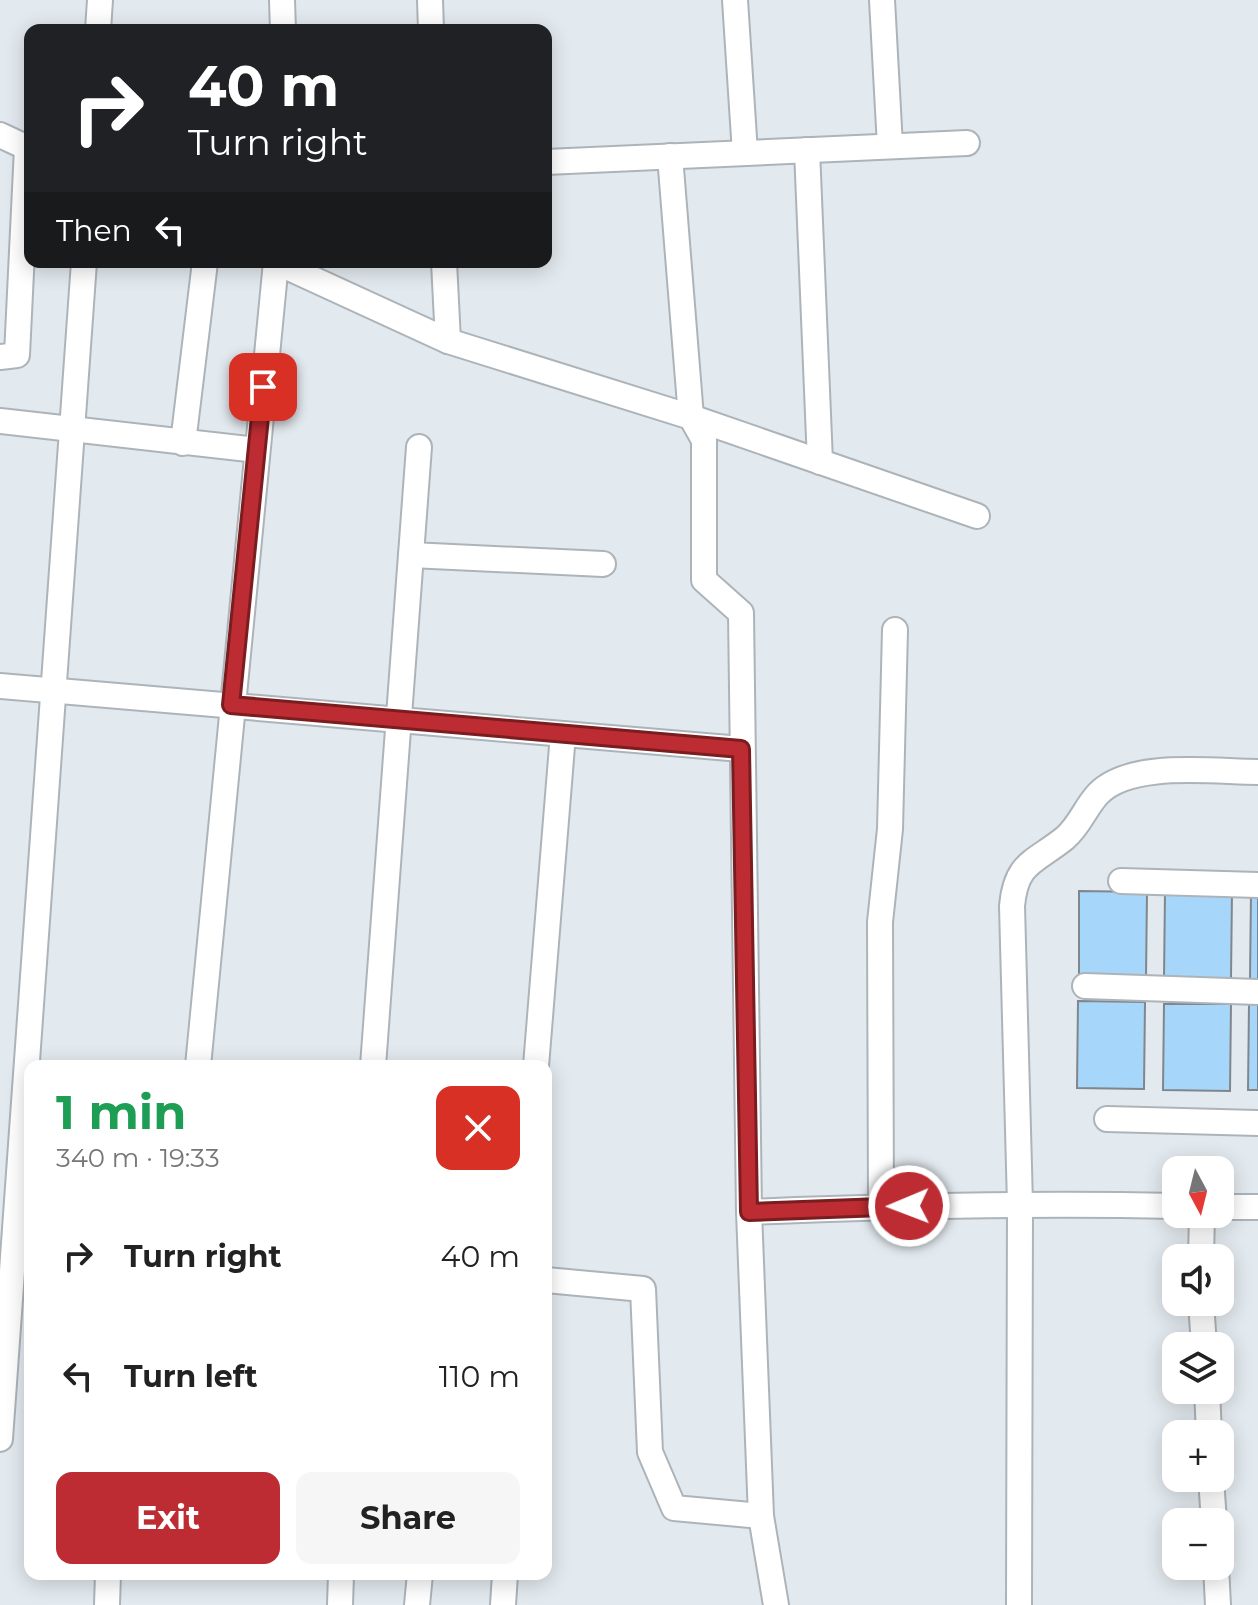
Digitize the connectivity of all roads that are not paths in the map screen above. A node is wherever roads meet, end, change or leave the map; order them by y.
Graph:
1 (100, 0) edge
2 (282, 0) edge
3 (430, 0) edge
4 (735, 0) edge
5 (882, 0) edge
6 (98, 24) edge
7 (283, 24) edge
8 (431, 24) edge
9 (0, 135) edge
10 (967, 143) dead end
11 (24, 146) edge
12 (890, 146) junction
13 (807, 150) junction
14 (745, 153) junction
15 (670, 156) junction
16 (552, 162) edge
17 (24, 234) edge
18 (84, 268) edge
19 (204, 268) edge
20 (275, 268) edge
21 (289, 268) edge
22 (444, 268) edge
23 (448, 341) junction
24 (0, 357) edge
25 (691, 417) junction
26 (0, 421) edge
27 (71, 430) junction
28 (183, 443) junction
29 (419, 447) dead end
30 (257, 450) junction
31 (820, 462) junction
32 (977, 516) dead end
33 (411, 555) junction
34 (603, 564) dead end
35 (895, 630) dead end
36 (0, 686) edge
37 (51, 690) junction
38 (231, 705) junction
39 (400, 720) junction
40 (563, 734) junction
41 (741, 749) junction
42 (1258, 772) edge
43 (1121, 881) dead end
44 (1258, 885) edge
45 (1085, 986) dead end
46 (1258, 992) edge
47 (27, 1060) edge
48 (199, 1060) edge
49 (373, 1060) edge
50 (536, 1060) edge
51 (24, 1099) edge
52 (1107, 1119) dead end
53 (1258, 1123) edge
54 (1020, 1204) junction
55 (881, 1206) junction
56 (1162, 1206) edge
57 (1234, 1207) edge
58 (1258, 1207) edge
59 (749, 1212) junction
60 (15, 1235) edge
61 (552, 1281) edge
62 (0, 1439) edge
63 (761, 1516) junction
64 (108, 1580) edge
65 (341, 1580) edge
66 (419, 1580) edge
67 (505, 1580) edge
68 (1217, 1580) edge
69 (107, 1605) edge
70 (340, 1605) edge
71 (417, 1605) edge
72 (503, 1605) edge
73 (776, 1605) edge
74 (1019, 1605) edge
75 (1218, 1605) edge

1 - 6 street
2 - 7 street
3 - 8 street
4 - 14 street
5 - 12 street
9 - 11 street
10 - 12 street
12 - 13 street
13 - 14 street
13 - 31 street
14 - 15 street
15 - 16 street
15 - 25 street
17 - 24 street
18 - 27 street
19 - 28 street
20 - 30 street
21 - 23 street
22 - 23 street
23 - 25 street
25 - 31 street
25 - 41 street
26 - 27 street
27 - 28 street
27 - 37 street
28 - 30 street
29 - 33 street
30 - 38 street
31 - 32 street
33 - 34 street
33 - 39 street
35 - 55 street
36 - 37 street
37 - 38 street
37 - 47 street
38 - 39 street
38 - 48 street
39 - 40 street
39 - 49 street
40 - 41 street
40 - 50 street
41 - 59 street
42 - 54 street
43 - 44 street
45 - 46 street
51 - 60 street
52 - 53 street
54 - 55 street
54 - 56 street
54 - 74 street
55 - 59 street
57 - 58 street
59 - 63 street
60 - 62 street
61 - 63 street
63 - 73 street
64 - 69 street
65 - 70 street
66 - 71 street
67 - 72 street
68 - 75 street

